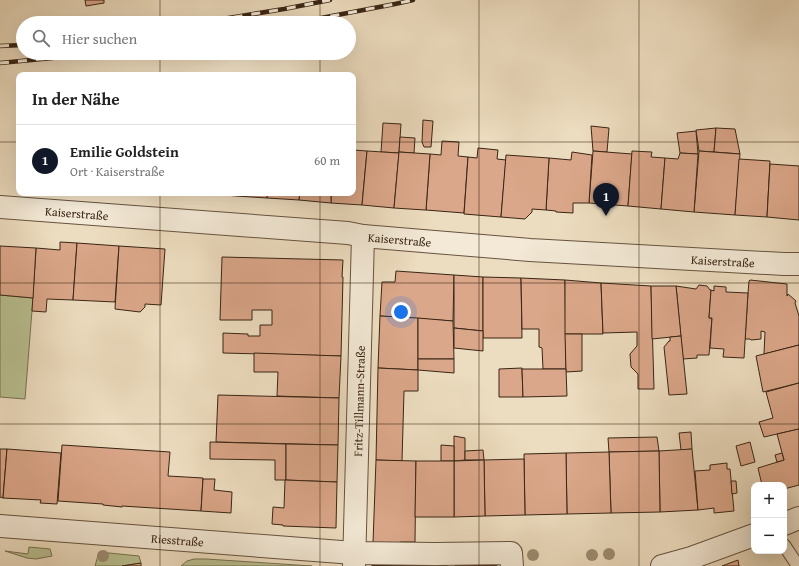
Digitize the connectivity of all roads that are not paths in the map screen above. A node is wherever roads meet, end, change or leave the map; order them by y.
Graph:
1 (0, 207) edge
2 (363, 236) junction
3 (799, 264) edge
4 (799, 518) edge
5 (787, 523) edge
6 (0, 526) edge
7 (751, 536) edge
8 (787, 550) edge
9 (354, 560) edge
10 (512, 566) edge
11 (662, 566) edge
12 (798, 566) edge

1 - 2 street, Kaiserstraße
2 - 3 street, Kaiserstraße
2 - 9 street, Fritz-Tillmann-Straße
4 - 5 street
6 - 9 street, Riesstraße
7 - 11 street
8 - 12 lane
9 - 10 street, Riesstraße

